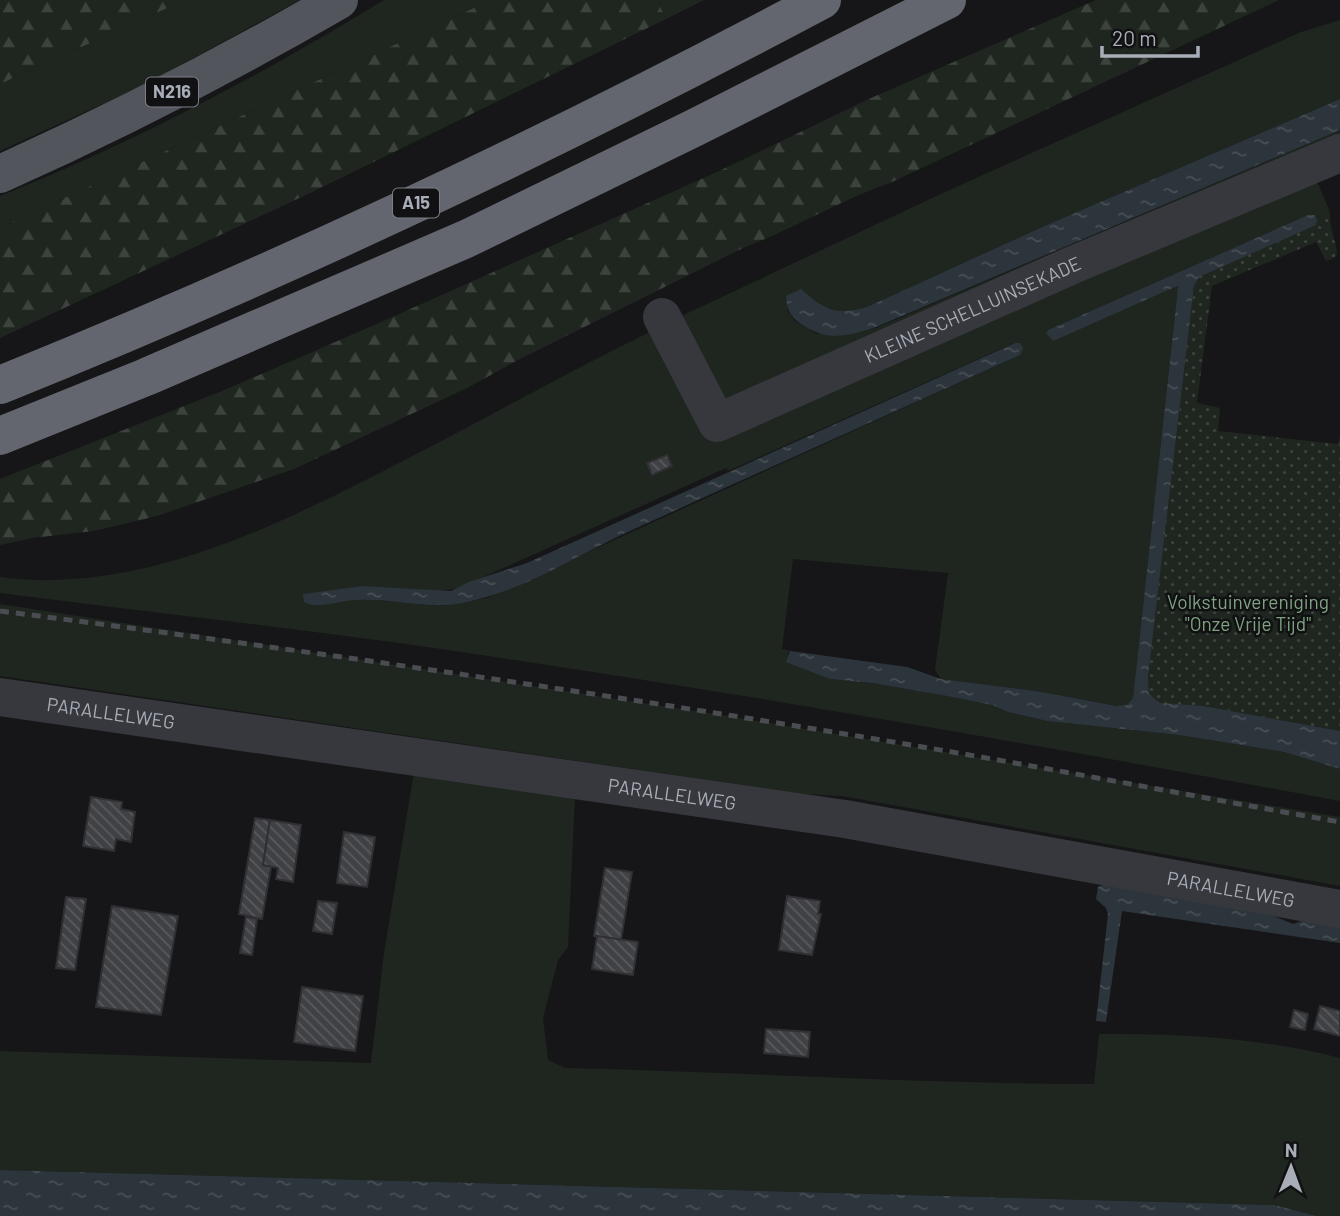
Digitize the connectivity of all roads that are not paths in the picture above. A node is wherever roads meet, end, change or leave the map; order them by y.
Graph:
1 (339, 0) edge
2 (822, 0) edge
3 (947, 0) edge
4 (1340, 153) edge
5 (0, 174) edge
6 (662, 317) dead end
7 (0, 385) edge
8 (0, 436) edge
9 (0, 697) edge
10 (1340, 909) edge

1 - 5 main road, N216
2 - 7 highway, A15
3 - 8 highway
4 - 6 street, KLEINE SCHELLUINSEKADE
9 - 10 street, PARALLELWEG

